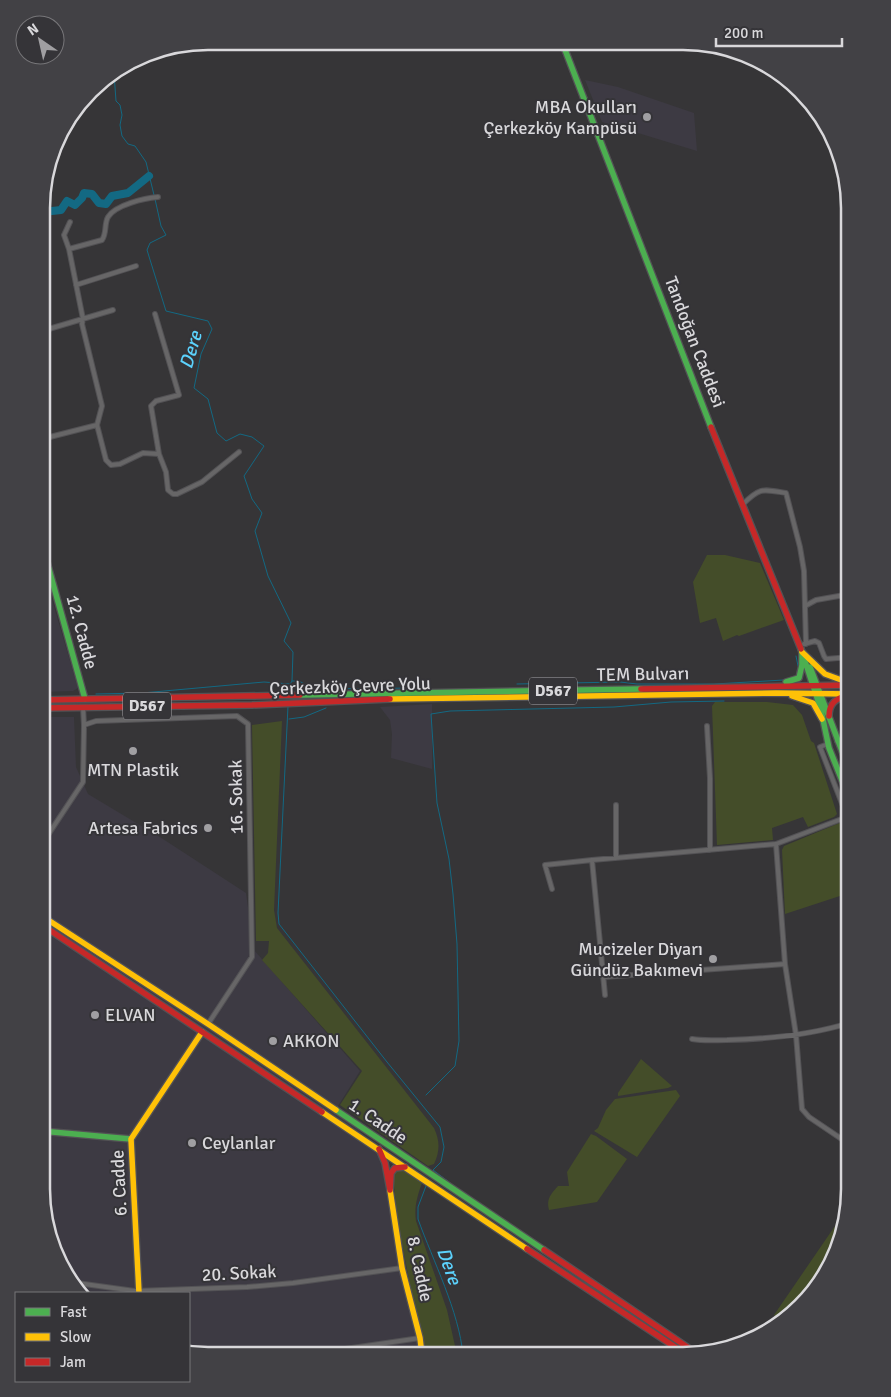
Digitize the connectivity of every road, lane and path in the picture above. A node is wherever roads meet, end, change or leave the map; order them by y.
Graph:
1 (565, 50) edge
2 (158, 197) dead end
3 (70, 222) dead end
4 (69, 249) junction
5 (136, 266) dead end
6 (76, 285) junction
7 (112, 310) dead end
8 (156, 314) dead end
9 (83, 319) junction
10 (50, 329) edge
11 (98, 424) junction
12 (50, 437) edge
13 (239, 452) dead end
14 (159, 454) junction
15 (742, 505) junction
16 (50, 573) edge
17 (841, 596) edge
18 (805, 606) junction
19 (806, 644) junction
20 (801, 649) junction
21 (841, 657) edge
22 (841, 682) edge
23 (841, 684) edge
24 (815, 685) junction
25 (764, 686) junction
26 (776, 693) junction
27 (818, 693) junction
28 (660, 694) joint
29 (841, 694) edge
30 (294, 695) joint
31 (841, 698) edge
32 (85, 699) junction
33 (50, 700) edge
34 (83, 707) junction
35 (50, 708) edge
36 (828, 716) junction
37 (822, 719) junction
38 (84, 725) junction
39 (707, 726) dead end
40 (841, 739) edge
41 (836, 740) junction
42 (828, 744) junction
43 (841, 751) edge
44 (841, 777) edge
45 (841, 801) edge
46 (616, 805) dead end
47 (841, 818) edge
48 (50, 832) edge
49 (776, 844) junction
50 (710, 850) junction
51 (616, 858) junction
52 (592, 860) junction
53 (552, 889) dead end
54 (50, 921) edge
55 (50, 929) edge
56 (786, 964) junction
57 (603, 977) junction
58 (605, 995) dead end
59 (208, 1024) junction
60 (841, 1025) edge
61 (202, 1032) junction
62 (796, 1035) junction
63 (692, 1039) dead end
64 (50, 1133) edge
65 (132, 1139) junction
66 (841, 1139) edge
67 (379, 1149) junction
68 (406, 1167) junction
69 (390, 1190) junction
70 (402, 1268) junction
71 (82, 1284) edge
72 (139, 1292) edge
73 (420, 1338) junction
74 (359, 1347) edge
75 (421, 1347) edge
76 (675, 1347) edge
77 (687, 1347) edge

1 - 15 main road, Tandoğan Caddesi
2 - 4 street
3 - 4 street
4 - 6 street
5 - 6 street
6 - 9 street
7 - 9 street
8 - 14 street
9 - 10 street
9 - 11 street
11 - 12 street
11 - 14 street
13 - 14 street
15 - 18 street
15 - 20 main road, Tandoğan Caddesi
16 - 32 main road, 12. Cadde
17 - 18 street
18 - 19 street
19 - 20 street
19 - 21 street
20 - 22 main road
20 - 24 main road, Tandoğan Caddesi
20 - 25 main road
23 - 24 main road, D567
24 - 25 main road, TEM Bulvarı / D567
24 - 27 main road, Tandoğan Caddesi
25 - 30 main road, TEM Bulvarı / D567
26 - 27 main road, TEM Bulvarı / D567
26 - 28 main road, TEM Bulvarı / D567
26 - 37 main road
27 - 29 main road, D567
27 - 36 main road
27 - 37 main road
28 - 34 main road, Çerkezköy Çevre Yolu / D567
30 - 32 main road, Çerkezköy Çevre Yolu / D567
31 - 36 main road
32 - 33 main road, D567
34 - 35 main road, Çerkezköy Çevre Yolu / D567
34 - 38 street
36 - 41 main road
37 - 42 main road
38 - 48 street
38 - 59 street, 16. Sokak
39 - 50 street
40 - 41 street
41 - 42 main road
41 - 43 main road
42 - 44 main road
42 - 45 street
46 - 51 street
47 - 49 street
49 - 50 street
49 - 56 street
50 - 51 street
51 - 52 street
52 - 53 street
52 - 57 street
54 - 59 main road, 1. Cadde
55 - 61 main road, 1. Cadde
56 - 57 street
56 - 62 street
57 - 58 street
59 - 77 main road, 1. Cadde
60 - 62 street
61 - 65 main road, 6. Cadde
61 - 67 main road, 1. Cadde
62 - 63 street
62 - 66 street
64 - 65 main road
65 - 72 main road, 6. Cadde
67 - 68 main road, 1. Cadde
67 - 69 main road, 8. Cadde
68 - 69 main road, 8. Cadde
68 - 76 main road, 1. Cadde
69 - 70 main road, 8. Cadde
70 - 72 street, 20. Sokak
70 - 73 main road, 8. Cadde
71 - 72 street, 20. Sokak
73 - 74 street
73 - 75 main road, 8. Cadde

